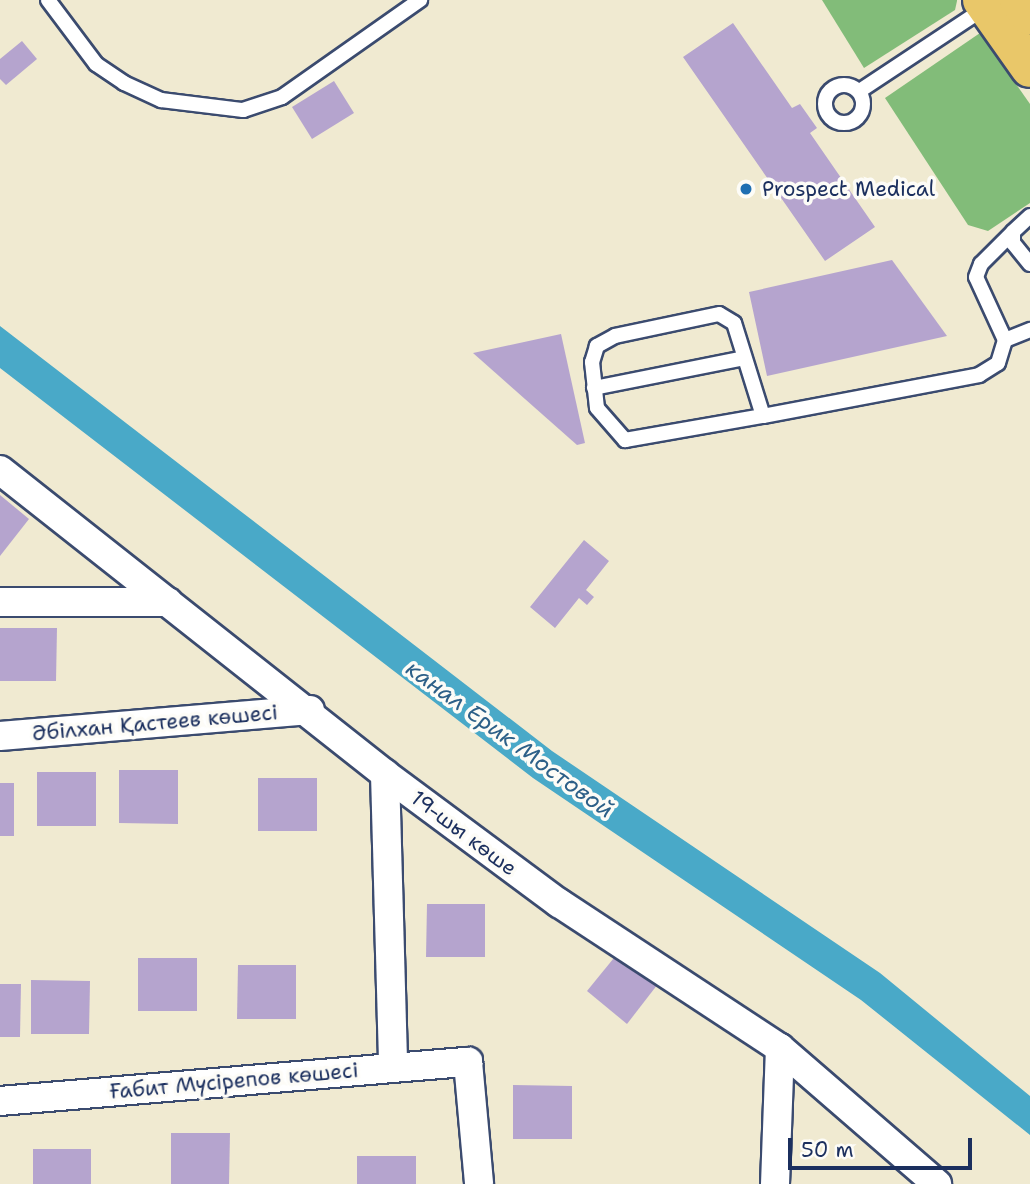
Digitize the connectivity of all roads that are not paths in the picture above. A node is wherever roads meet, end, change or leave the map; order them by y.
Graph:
1 (48, 0) edge
2 (419, 0) edge
3 (996, 2) edge
4 (1030, 16) edge
5 (1030, 68) edge
6 (861, 90) dead end
7 (1030, 216) edge
8 (1013, 232) junction
9 (1030, 264) edge
10 (1030, 330) edge
11 (1004, 340) junction
12 (744, 358) junction
13 (594, 387) junction
14 (763, 416) junction
15 (0, 470) edge
16 (0, 602) edge
17 (168, 602) junction
18 (310, 710) junction
19 (0, 736) edge
20 (385, 774) junction
21 (780, 1048) junction
22 (393, 1067) junction
23 (0, 1101) edge
24 (478, 1184) edge
25 (775, 1184) edge
26 (937, 1184) edge

1 - 2 lane
3 - 4 main road
3 - 5 main road
3 - 6 lane
7 - 8 lane
8 - 9 lane
8 - 11 lane
10 - 11 lane
11 - 14 lane
12 - 13 lane
12 - 13 lane
12 - 14 lane
13 - 14 lane
15 - 17 street, 19-шы көше
16 - 17 street
17 - 18 street, 19-шы көше
18 - 19 street, Әбілхан Қастеев көшесi
18 - 20 street, 19-шы көше
20 - 21 street, 19-шы көше
20 - 22 street
21 - 25 street
21 - 26 street, 19-шы көше
22 - 23 street, Ғабит Мүсірепов көшесi
22 - 24 street, Ғабит Мүсірепов көшесi

